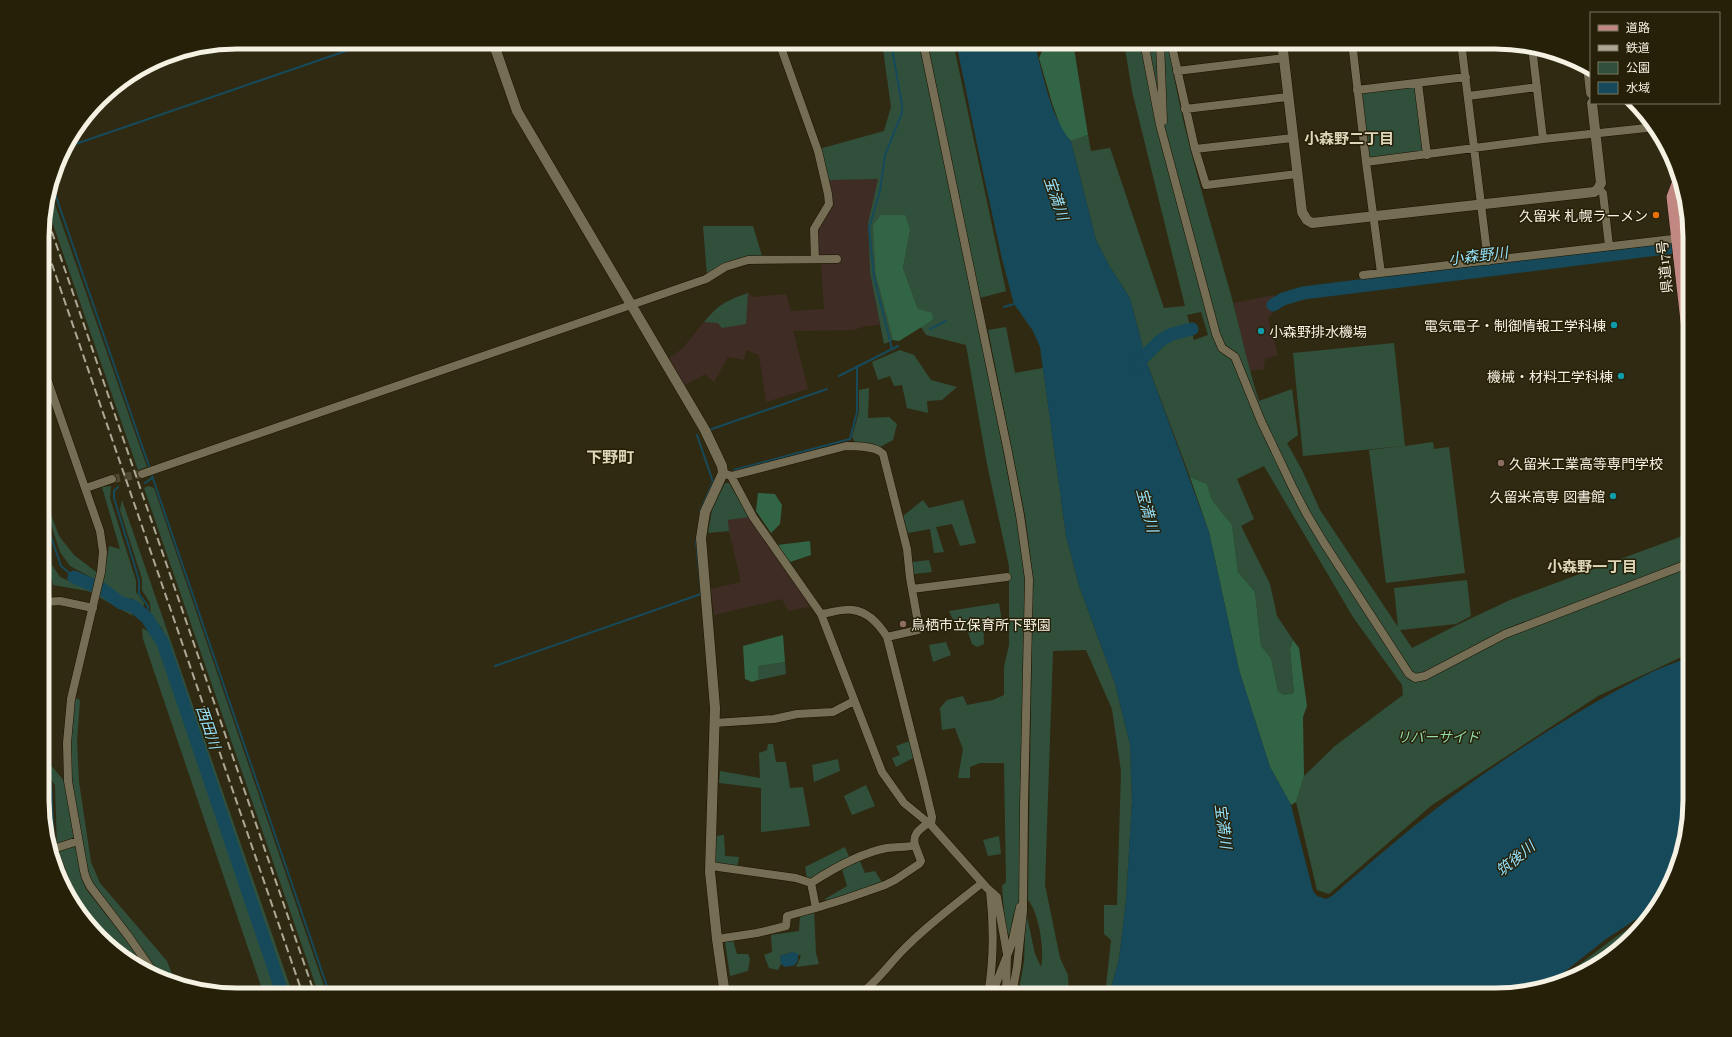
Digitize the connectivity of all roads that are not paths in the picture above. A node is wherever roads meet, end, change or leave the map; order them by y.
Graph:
1 (495, 49) edge
2 (782, 49) edge
3 (924, 49) edge
4 (1145, 49) edge
5 (1160, 49) edge
6 (1173, 49) edge
7 (1283, 49) edge
8 (1353, 49) edge
9 (1463, 49) edge
10 (1533, 53) edge
11 (1284, 58) junction
12 (1177, 71) junction
13 (1589, 74) edge
14 (1466, 77) junction
15 (1418, 83) junction
16 (1590, 84) edge
17 (1537, 87) junction
18 (1358, 90) junction
19 (1468, 96) junction
20 (1288, 97) junction
21 (1592, 104) edge
22 (1185, 109) junction
23 (1160, 125) junction
24 (1648, 128) edge
25 (1596, 134) junction
26 (1293, 138) junction
27 (1543, 139) junction
28 (1474, 148) junction
29 (1195, 149) junction
30 (1427, 155) junction
31 (1366, 162) junction
32 (1297, 174) junction
33 (1676, 186) edge
34 (1598, 189) junction
35 (1481, 204) junction
36 (1373, 217) junction
37 (1683, 238) edge
38 (1676, 239) junction
39 (1608, 246) junction
40 (1683, 255) edge
41 (1678, 256) junction
42 (814, 259) junction
43 (837, 259) dead end
44 (1488, 261) junction
45 (1381, 273) junction
46 (1364, 275) dead end
47 (1683, 298) edge
48 (630, 306) junction
49 (49, 384) edge
50 (145, 474) tunnel mouth
51 (727, 475) junction
52 (112, 479) tunnel mouth
53 (86, 488) junction
54 (1683, 566) edge
55 (1007, 577) dead end
56 (912, 589) junction
57 (49, 602) edge
58 (93, 608) junction
59 (821, 614) junction
60 (887, 637) junction
61 (854, 701) junction
62 (714, 723) junction
63 (929, 824) junction
64 (78, 840) junction
65 (915, 845) junction
66 (55, 849) edge
67 (710, 866) junction
68 (811, 883) junction
69 (982, 883) junction
70 (990, 891) junction
71 (1023, 903) junction
72 (816, 908) junction
73 (717, 940) junction
74 (1007, 954) junction
75 (149, 967) edge
76 (724, 988) edge
77 (867, 988) edge
78 (989, 988) edge
79 (994, 988) edge
80 (1006, 988) edge
81 (1014, 988) edge

1 - 48 street
2 - 42 street
3 - 71 street
4 - 23 street
5 - 23 street
6 - 12 street
7 - 11 street
8 - 18 street
9 - 14 street
10 - 17 street
11 - 12 street
11 - 20 street
12 - 22 street
13 - 16 street
14 - 15 street
14 - 19 street
15 - 18 street
15 - 30 street
17 - 19 street
17 - 27 street
18 - 31 street
19 - 28 street
20 - 22 street
20 - 26 street
21 - 25 street
22 - 29 street
23 - 54 street
24 - 25 street
25 - 27 street
25 - 34 street
26 - 29 street
26 - 32 street
27 - 28 street
28 - 30 street
28 - 35 street
29 - 32 street
30 - 31 street
31 - 36 street
32 - 36 street
33 - 38 main road, 県道17号
34 - 35 street
34 - 39 street
35 - 36 street
35 - 44 street
36 - 45 street
37 - 38 street
38 - 39 street
38 - 41 main road, 県道17号
39 - 44 street
40 - 41 street
41 - 47 main road, 県道17号
42 - 43 street
42 - 48 street
44 - 45 street
45 - 46 street
48 - 50 street
48 - 51 street
49 - 53 street
51 - 56 street
51 - 59 street
51 - 62 street
52 - 53 street
53 - 58 street
55 - 56 street
56 - 60 street
57 - 58 street
58 - 64 street
59 - 60 street
59 - 61 street
60 - 63 street
61 - 62 street
61 - 63 street
62 - 67 street
63 - 65 street
63 - 69 street
64 - 66 street
64 - 75 street
65 - 68 street
65 - 72 street
67 - 68 street
67 - 73 street
68 - 72 street
69 - 70 street
69 - 77 street
70 - 74 street
70 - 78 street
71 - 74 street
71 - 81 street
72 - 73 street
73 - 76 street
74 - 79 street
74 - 80 street

